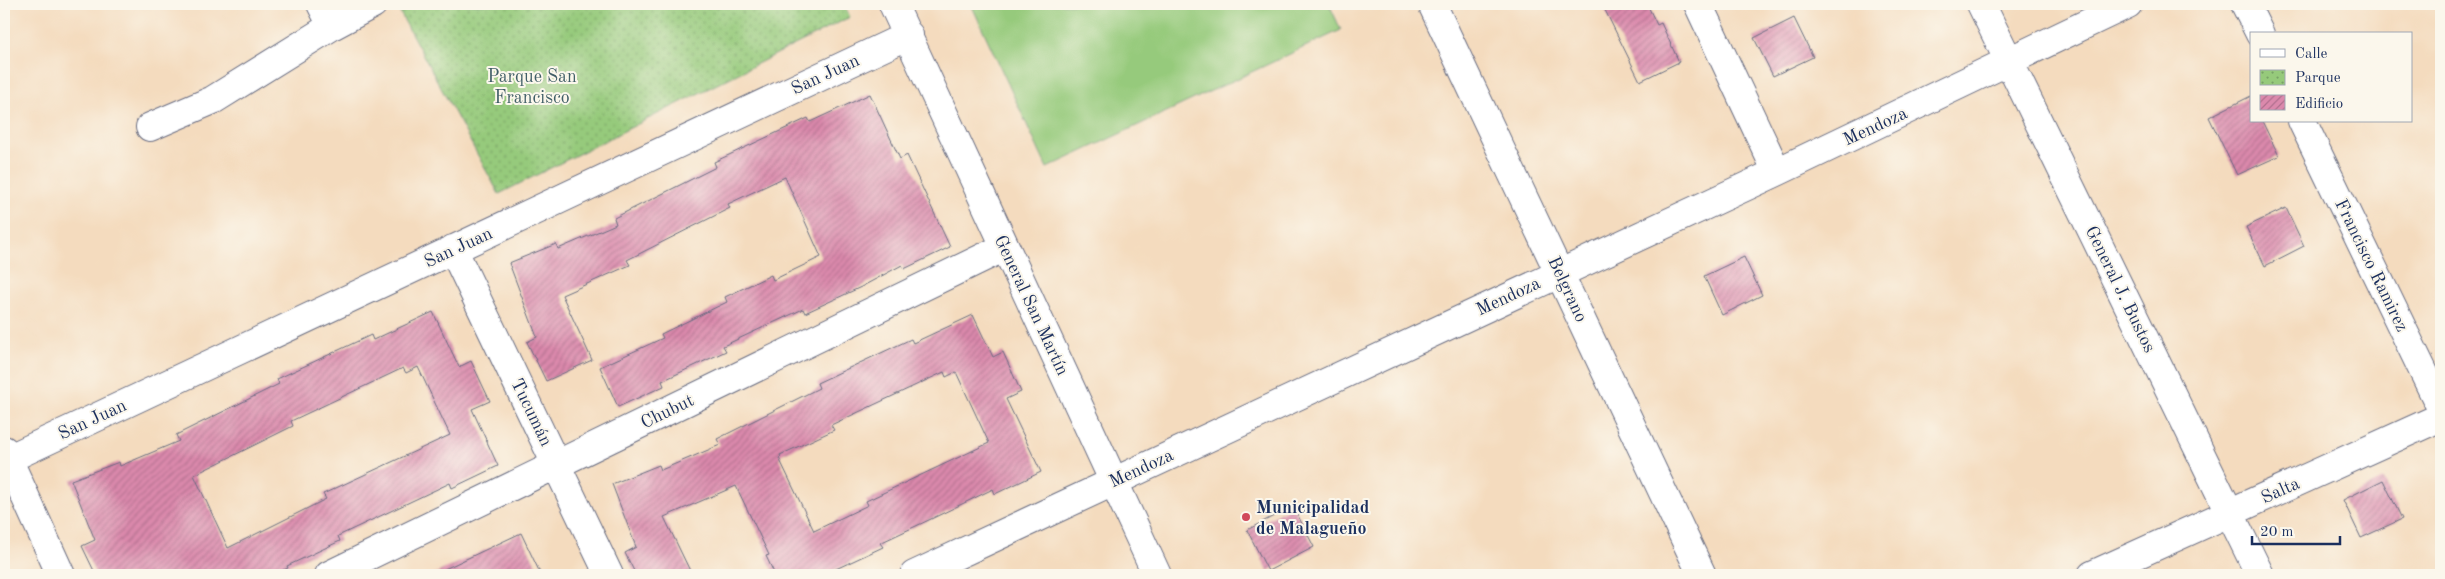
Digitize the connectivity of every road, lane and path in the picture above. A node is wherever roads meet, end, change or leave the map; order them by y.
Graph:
1 (373, 4) edge
2 (893, 4) edge
3 (1432, 4) edge
4 (1698, 4) edge
5 (1981, 4) edge
6 (2128, 4) edge
7 (2245, 4) edge
8 (326, 15) edge
9 (2259, 32) edge
10 (909, 35) junction
11 (2010, 62) junction
12 (2302, 122) edge
13 (150, 127) dead end
14 (1777, 172) junction
15 (1006, 247) junction
16 (453, 249) junction
17 (1560, 272) junction
18 (2441, 408) edge
19 (2441, 417) edge
20 (6, 454) edge
21 (558, 464) junction
22 (1113, 482) junction
23 (2231, 512) junction
24 (61, 575) edge
25 (329, 575) edge
26 (609, 575) edge
27 (914, 575) edge
28 (1157, 575) edge
29 (1702, 575) edge
30 (2092, 575) edge
31 (2260, 575) edge

1 - 8 street
2 - 10 street, General San Martín
3 - 17 street, Belgrano
4 - 14 street
5 - 11 street, General J. Bustos
6 - 11 street, Mendoza
7 - 9 street
8 - 13 street
10 - 15 street, General San Martín
10 - 16 street, San Juan
11 - 14 street, Mendoza
11 - 23 street, General J. Bustos
12 - 18 street, Francisco Ramirez
14 - 17 street, Mendoza
15 - 21 street, Chubut
15 - 22 street, General San Martín
16 - 20 street, San Juan
16 - 21 street, Tucumán
17 - 22 street, Mendoza
17 - 29 street, Belgrano
19 - 23 street, Salta
20 - 24 street
21 - 25 street, Chubut
21 - 26 street, Tucumán
22 - 27 street, Mendoza
22 - 28 street, General San Martín
23 - 30 street, Salta
23 - 31 street, General J. Bustos

